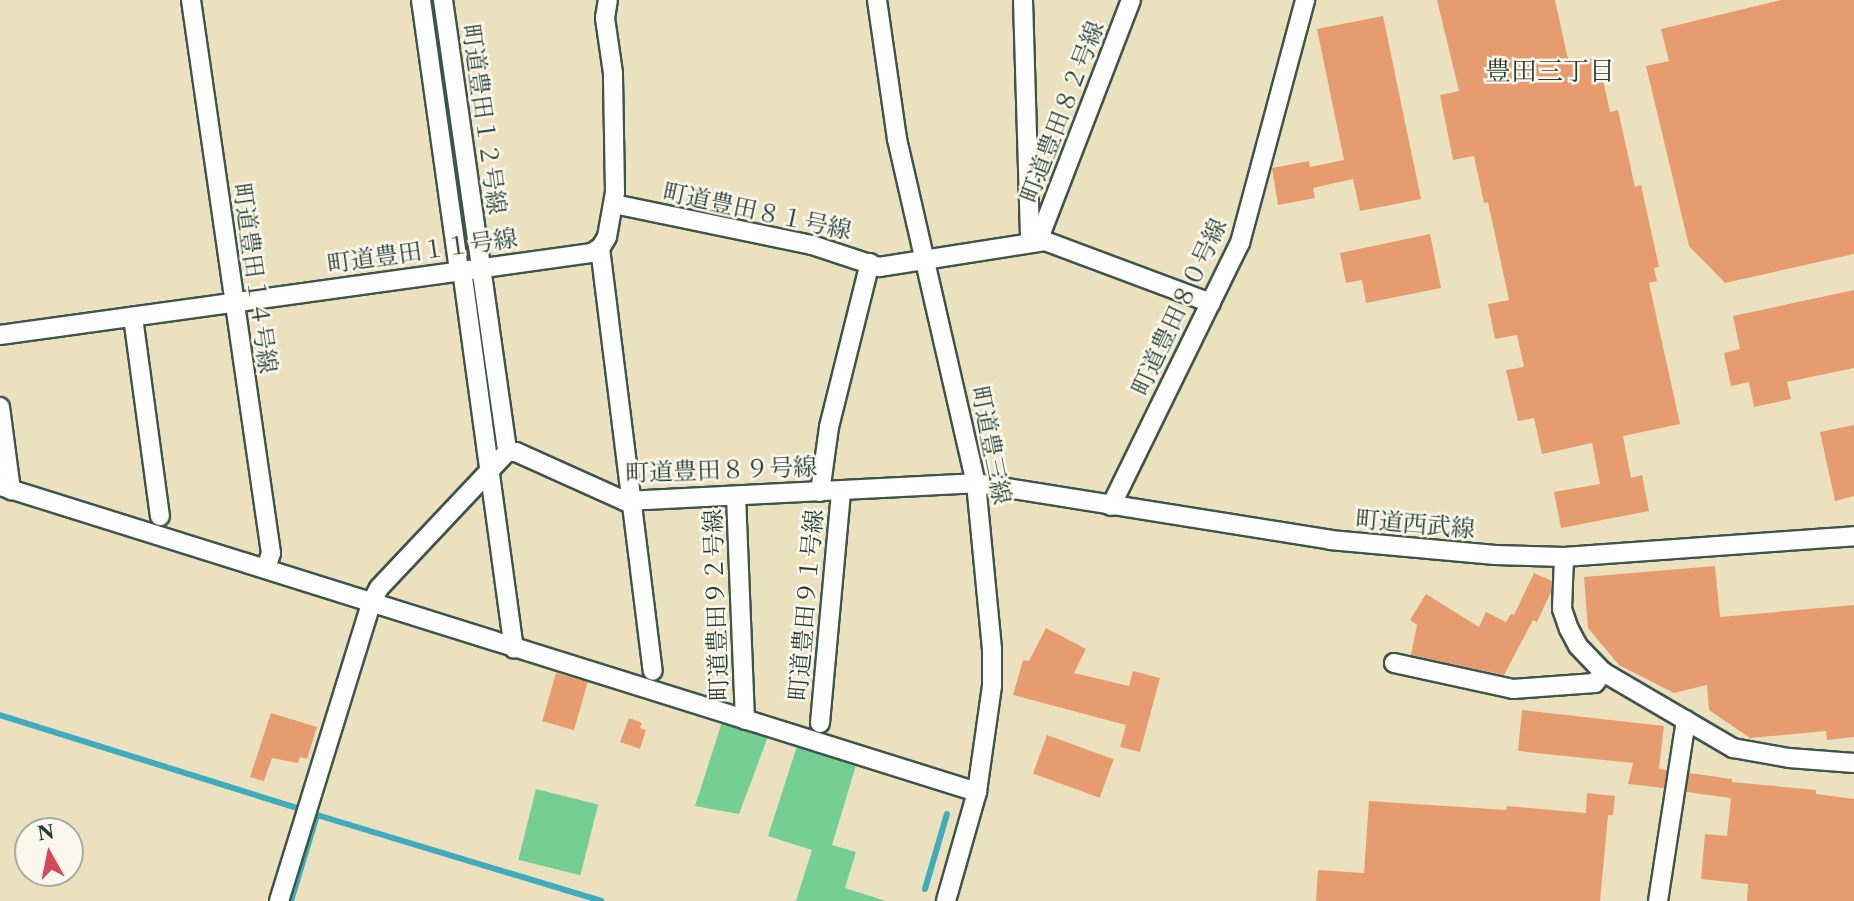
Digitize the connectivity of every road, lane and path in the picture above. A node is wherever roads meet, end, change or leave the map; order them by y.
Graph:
1 (191, 0) edge
2 (421, 0) edge
3 (443, 0) edge
4 (608, 0) edge
5 (877, 0) edge
6 (1023, 0) edge
7 (1131, 0) edge
8 (1305, 0) edge
9 (614, 204) junction
10 (1034, 241) junction
11 (600, 248) junction
12 (926, 262) junction
13 (870, 263) junction
14 (467, 270) junction
15 (233, 302) junction
16 (1211, 303) junction
17 (133, 317) junction
18 (0, 335) edge
19 (0, 407) edge
20 (499, 460) junction
21 (976, 483) junction
22 (7, 486) edge
23 (841, 491) junction
24 (820, 492) junction
25 (736, 496) junction
26 (634, 502) junction
27 (1111, 506) junction
28 (160, 516) dead end
29 (1854, 536) edge
30 (1564, 556) junction
31 (267, 566) junction
32 (372, 599) junction
33 (520, 646) junction
34 (1394, 663) dead end
35 (653, 671) dead end
36 (1603, 672) junction
37 (745, 716) junction
38 (1686, 720) junction
39 (820, 723) dead end
40 (1854, 763) edge
41 (977, 792) junction
42 (279, 901) edge
43 (946, 901) edge
44 (1658, 901) edge

1 - 15 street, 町道豊田１４号線
2 - 14 street
3 - 14 street, 町道豊田１２号線
4 - 9 street
5 - 12 street, 町道豊三線
6 - 10 street
7 - 10 street, 町道豊田８２号線
8 - 16 street, 町道豊田８０号線
9 - 11 street
9 - 13 street, 町道豊田８１号線
10 - 12 street, 町道豊田８１号線
10 - 16 street, 町道豊田８１号線
11 - 14 street, 町道豊田１１号線
11 - 26 street
12 - 13 street, 町道豊田８１号線
12 - 21 street, 町道豊三線
13 - 24 street
14 - 15 street, 町道豊田１１号線
14 - 20 street, 町道豊田１２号線
15 - 17 street, 町道豊田１１号線
15 - 31 street, 町道豊田１４号線
16 - 27 street, 町道豊田８０号線
17 - 18 street, 町道豊田１１号線
17 - 28 street
19 - 22 street
20 - 26 street, 町道豊田８９号線
20 - 32 street
20 - 33 street, 町道豊田１２号線
21 - 23 street, 町道豊田８９号線
21 - 27 street, 町道西武線
21 - 41 street, 町道豊三線
22 - 31 street
23 - 24 street, 町道豊田８９号線
23 - 39 street, 町道豊田９１号線
24 - 25 street, 町道豊田８９号線
25 - 26 street, 町道豊田８９号線
25 - 37 street, 町道豊田９２号線
26 - 35 street
27 - 30 street, 町道西武線
29 - 30 street, 町道西武線
30 - 36 street
31 - 32 street
32 - 33 street
32 - 42 street
33 - 37 street
34 - 36 street
36 - 38 street
37 - 41 street
38 - 40 street
38 - 44 street
41 - 43 street, 町道豊三線

